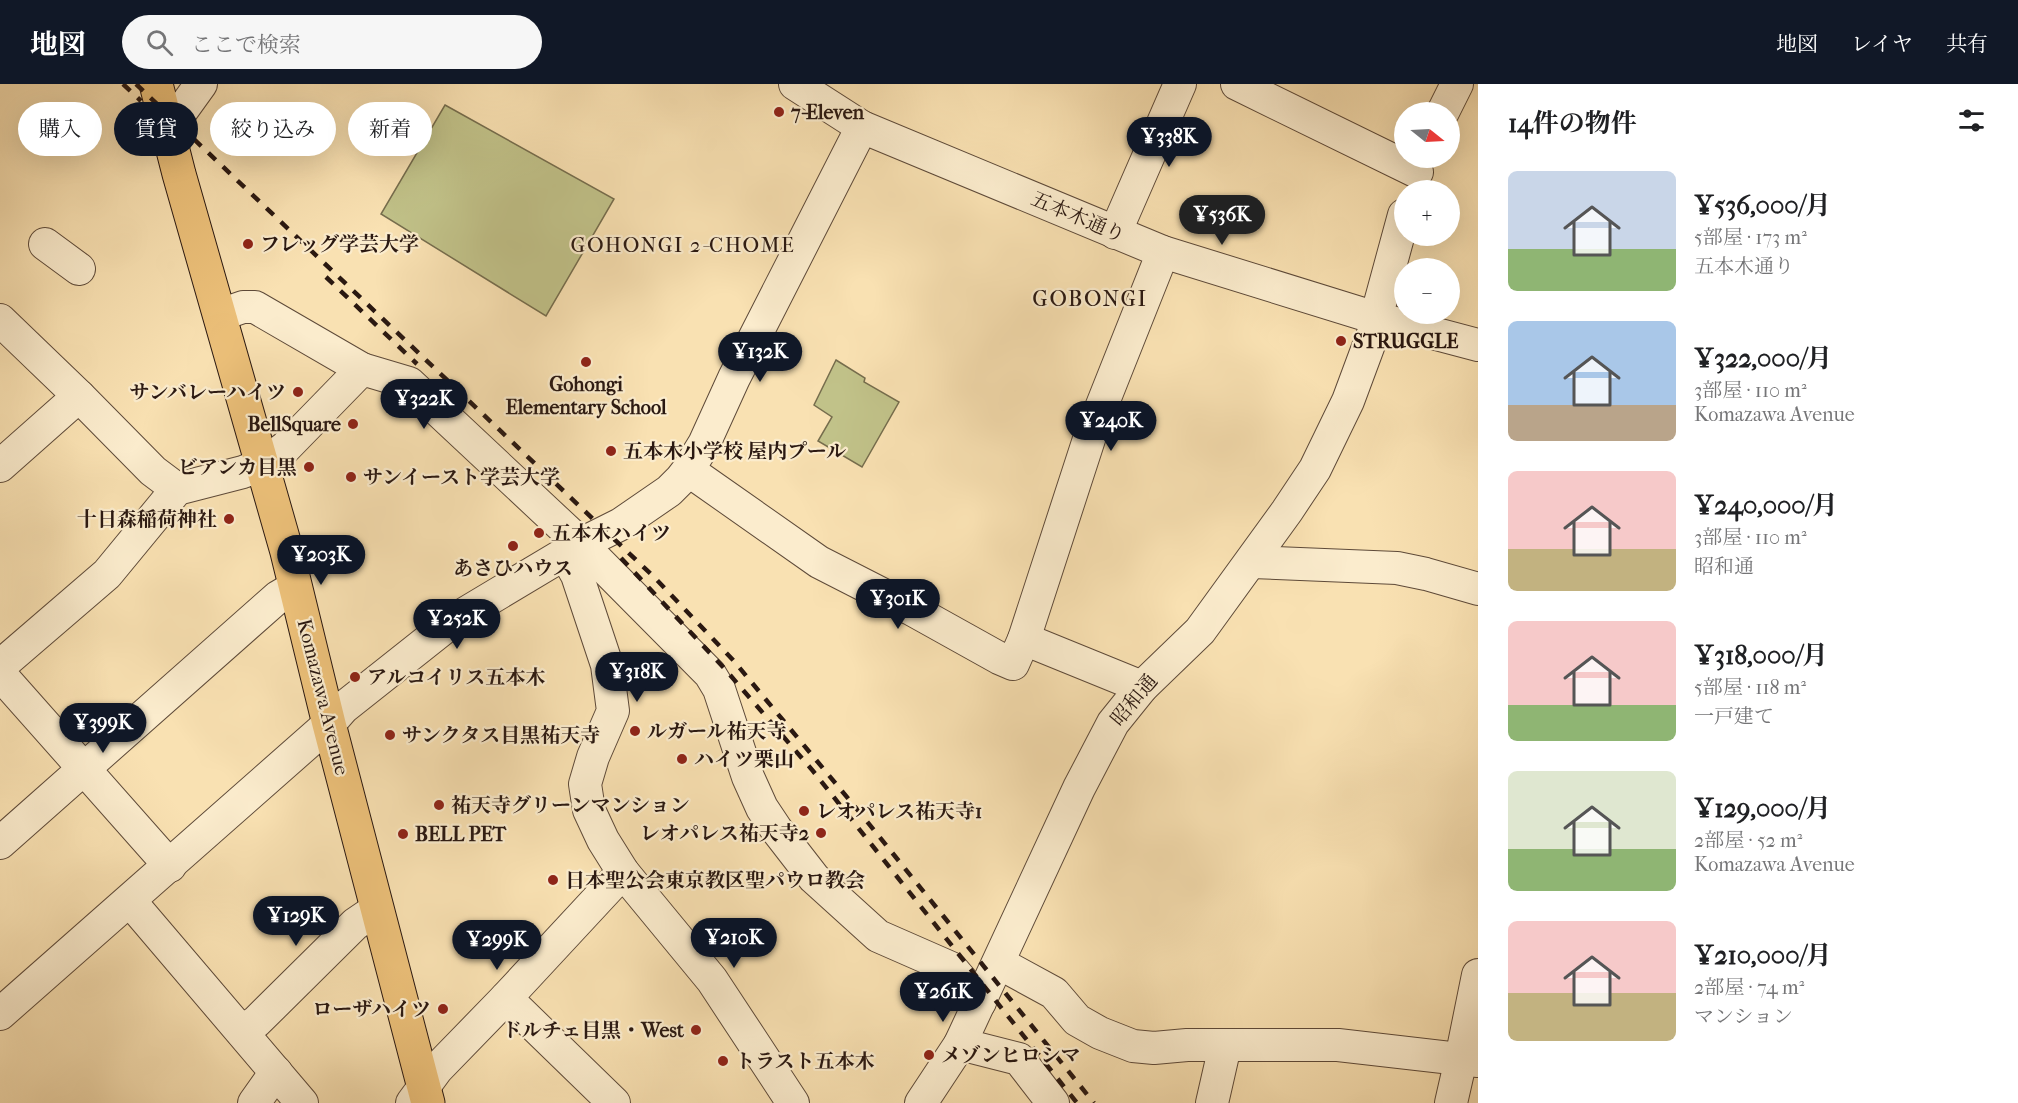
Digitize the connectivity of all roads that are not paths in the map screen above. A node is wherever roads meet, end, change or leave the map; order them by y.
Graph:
1 (156, 84) edge
2 (201, 84) edge
3 (795, 84) edge
4 (1180, 84) edge
5 (1236, 84) edge
6 (1457, 84) edge
7 (161, 102) edge
8 (188, 102) edge
9 (1448, 102) edge
10 (862, 127) junction
11 (175, 156) edge
12 (1417, 173) edge
13 (1115, 233) junction
14 (45, 244) dead end
15 (1396, 246) edge
16 (1163, 252) junction
17 (79, 269) dead end
18 (220, 315) junction
19 (1376, 318) junction
20 (0, 320) edge
21 (1478, 345) edge
22 (362, 369) junction
23 (79, 396) junction
24 (263, 464) junction
25 (0, 466) edge
26 (688, 470) junction
27 (177, 489) junction
28 (573, 549) junction
29 (1252, 562) junction
30 (296, 587) junction
31 (1478, 589) edge
32 (1024, 639) junction
33 (0, 666) edge
34 (0, 674) edge
35 (1142, 687) junction
36 (328, 724) junction
37 (84, 769) junction
38 (0, 843) edge
39 (170, 866) junction
40 (623, 872) junction
41 (130, 901) junction
42 (377, 909) junction
43 (999, 963) junction
44 (1478, 975) edge
45 (506, 998) junction
46 (980, 1002) junction
47 (0, 1014) edge
48 (242, 1031) junction
49 (960, 1044) junction
50 (1225, 1046) junction
51 (1470, 1060) edge
52 (276, 1072) junction
53 (421, 1098) edge
54 (607, 1101) edge
55 (254, 1103) edge
56 (302, 1103) edge
57 (793, 1103) edge
58 (921, 1103) edge
59 (1053, 1103) edge
60 (1212, 1103) edge
61 (1450, 1103) edge

1 - 7 main road, Komazawa Avenue
2 - 8 street
3 - 10 street, 五本木通り
4 - 13 street
5 - 12 street
6 - 9 street
10 - 13 street, 五本木通り
10 - 26 street
11 - 18 main road, Komazawa Avenue
13 - 16 street, 五本木通り
14 - 17 street
15 - 19 street, 昭和通
16 - 19 street, 五本木通り
16 - 32 street
18 - 22 street
18 - 24 main road, Komazawa Avenue
19 - 21 street, 五本木通り
19 - 29 street, 昭和通
20 - 23 street
22 - 24 street
22 - 28 street
23 - 25 street
23 - 27 street
24 - 27 street
24 - 30 main road, Komazawa Avenue
26 - 28 street
26 - 32 street
27 - 33 street
28 - 36 street
28 - 40 street
28 - 46 street
29 - 31 street
29 - 35 street, 昭和通
30 - 36 main road, Komazawa Avenue
30 - 37 street
32 - 35 street
34 - 37 street
35 - 43 street, 昭和通
36 - 39 street
36 - 42 main road, Komazawa Avenue
37 - 38 street
37 - 39 street
39 - 41 street
40 - 45 street
40 - 57 street
41 - 47 street
41 - 48 street
42 - 48 street
42 - 53 main road, Komazawa Avenue
43 - 46 street, 昭和通
43 - 50 street
44 - 51 street
45 - 53 street
45 - 54 street
46 - 49 street, 昭和通
48 - 52 street
49 - 58 street, 昭和通
49 - 59 street
50 - 51 street
50 - 60 street
51 - 61 street
52 - 55 street
52 - 56 street

